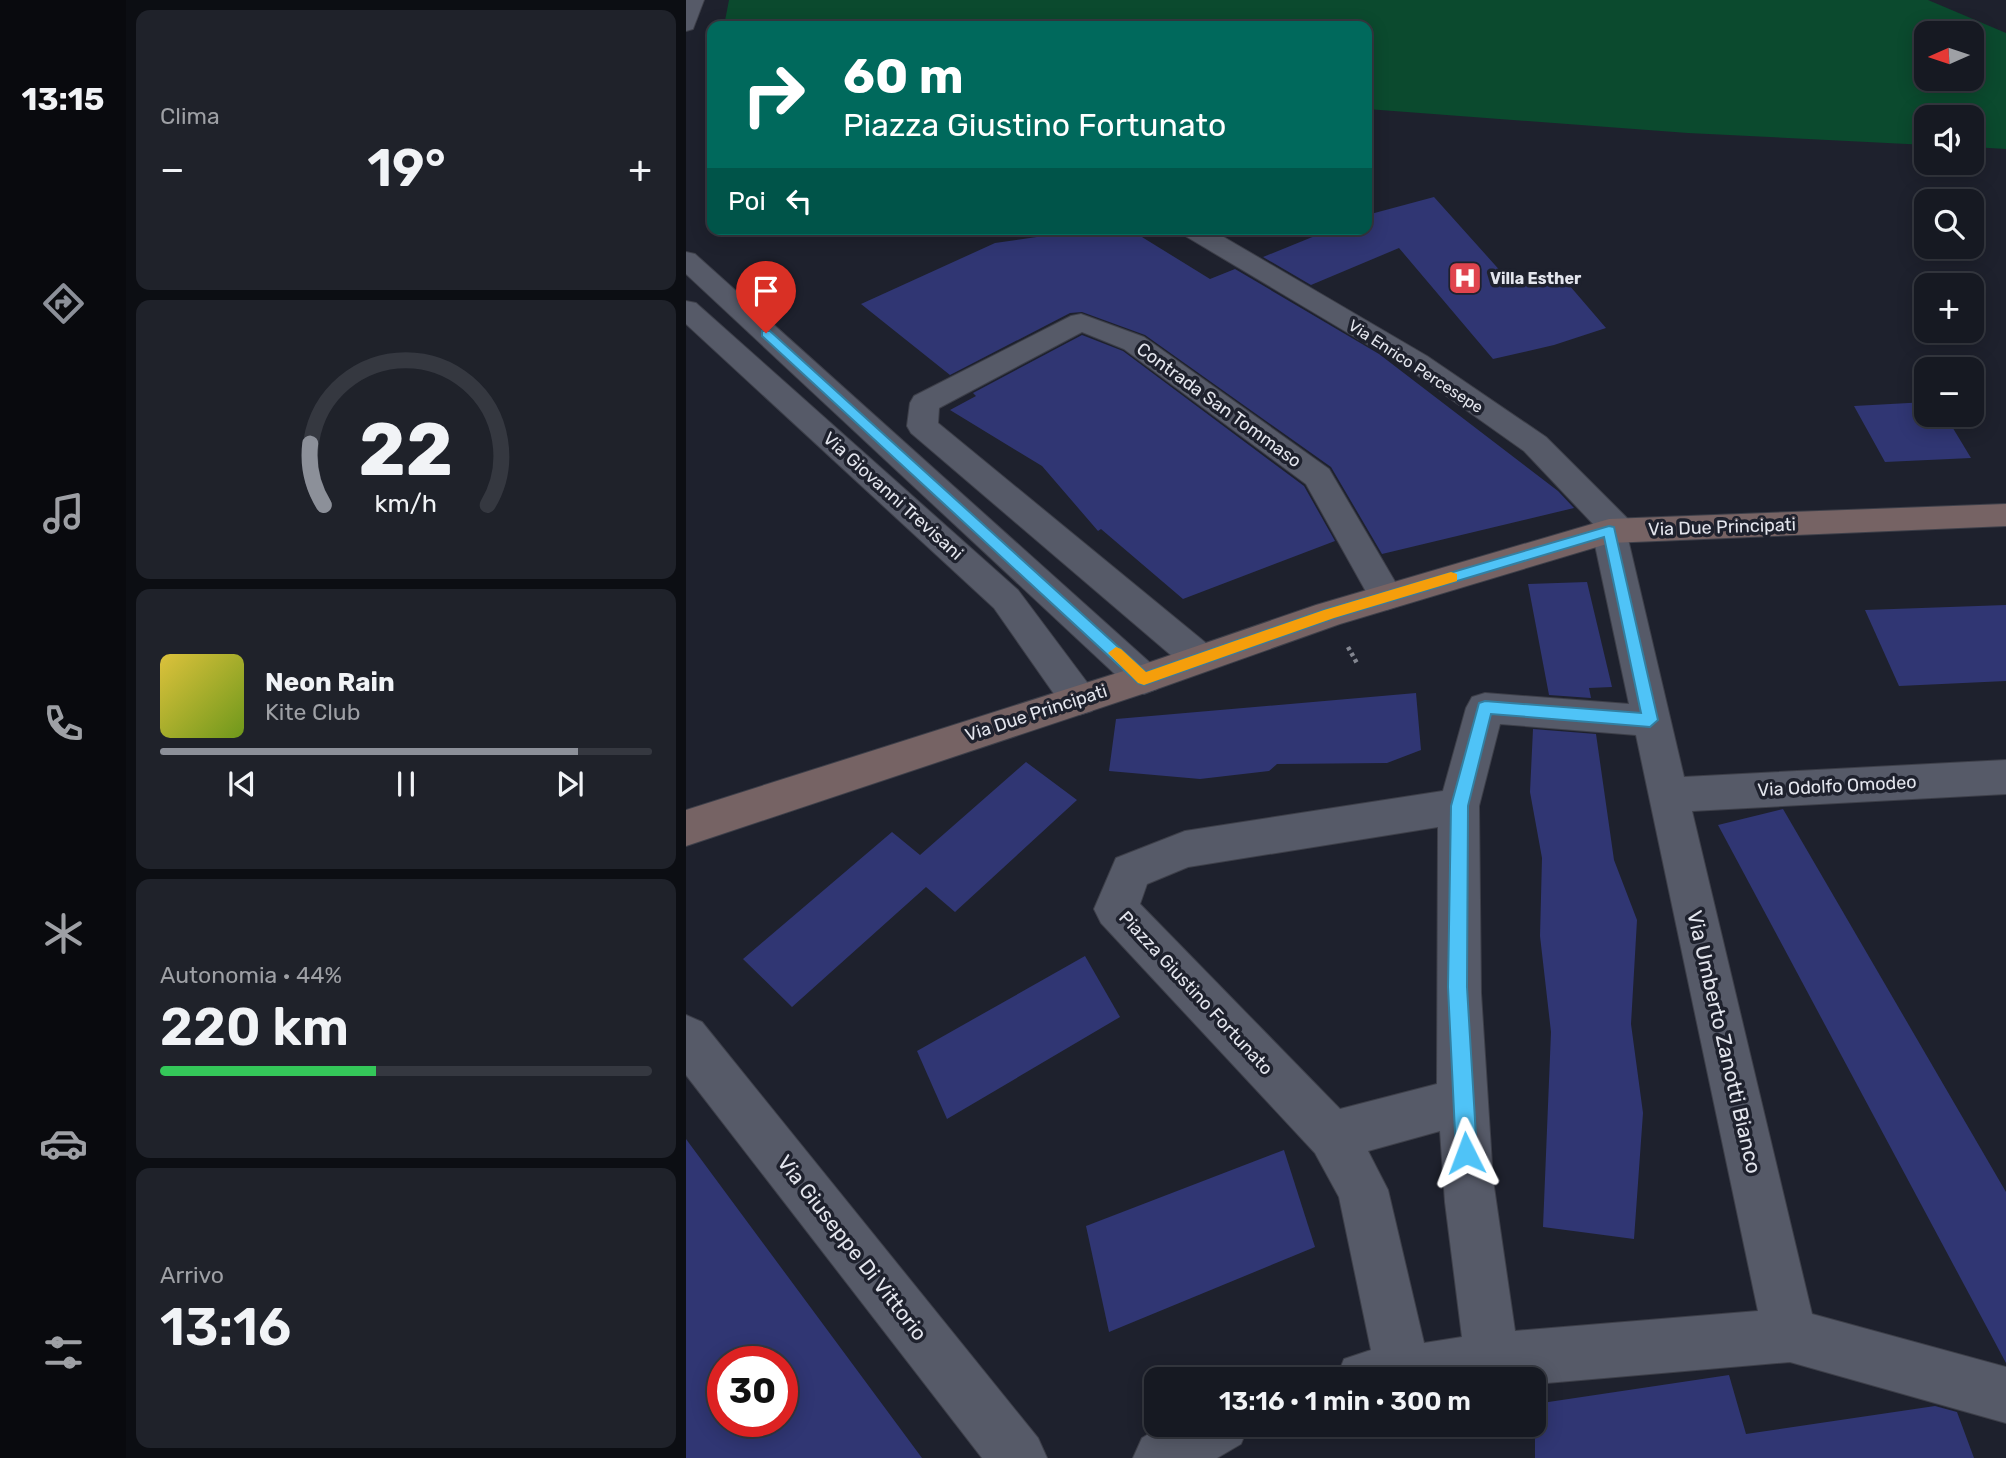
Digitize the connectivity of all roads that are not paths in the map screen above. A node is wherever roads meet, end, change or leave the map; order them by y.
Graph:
1 (694, 0) edge
2 (686, 25) edge
3 (1201, 235) edge
4 (686, 260) edge
5 (686, 309) edge
6 (2006, 515) edge
7 (1614, 531) junction
8 (1385, 597) junction
9 (1199, 658) junction
10 (1144, 679) junction
11 (1079, 700) junction
12 (1650, 720) junction
13 (2006, 776) edge
14 (1669, 794) junction
15 (1459, 806) junction
16 (686, 828) edge
17 (686, 1038) edge
18 (1464, 1101) junction
19 (1332, 1136) junction
20 (1790, 1335) junction
21 (1492, 1360) junction
22 (1383, 1367) edge
23 (1445, 1367) edge
24 (2006, 1395) edge
25 (1198, 1437) edge
26 (1018, 1458) edge
27 (1162, 1458) edge

1 - 2 street
3 - 7 street, Via Enrico Percesepe
4 - 10 street, Via Giovanni Trevisani
5 - 11 street, Via Giovanni Trevisani
6 - 7 street, Via Due Principati
7 - 8 street, Via Due Principati
7 - 12 street, Via Umberto Zanotti Bianco
8 - 9 street, Via Due Principati
8 - 9 street, Contrada San Tommaso
9 - 10 street, Via Due Principati
10 - 11 street, Via Due Principati
11 - 16 street, Via Due Principati
12 - 14 street, Via Umberto Zanotti Bianco
12 - 15 street
13 - 14 street, Via Odolfo Omodeo
14 - 20 street, Via Umberto Zanotti Bianco
15 - 18 street
15 - 19 street, Piazza Giustino Fortunato
17 - 26 street, Via Giuseppe Di Vittorio
18 - 19 street
18 - 21 street
19 - 22 street, Piazza Giustino Fortunato
20 - 21 street, Piazza Giustino Fortunato
20 - 24 street
21 - 23 street, Piazza Giustino Fortunato
25 - 27 street

